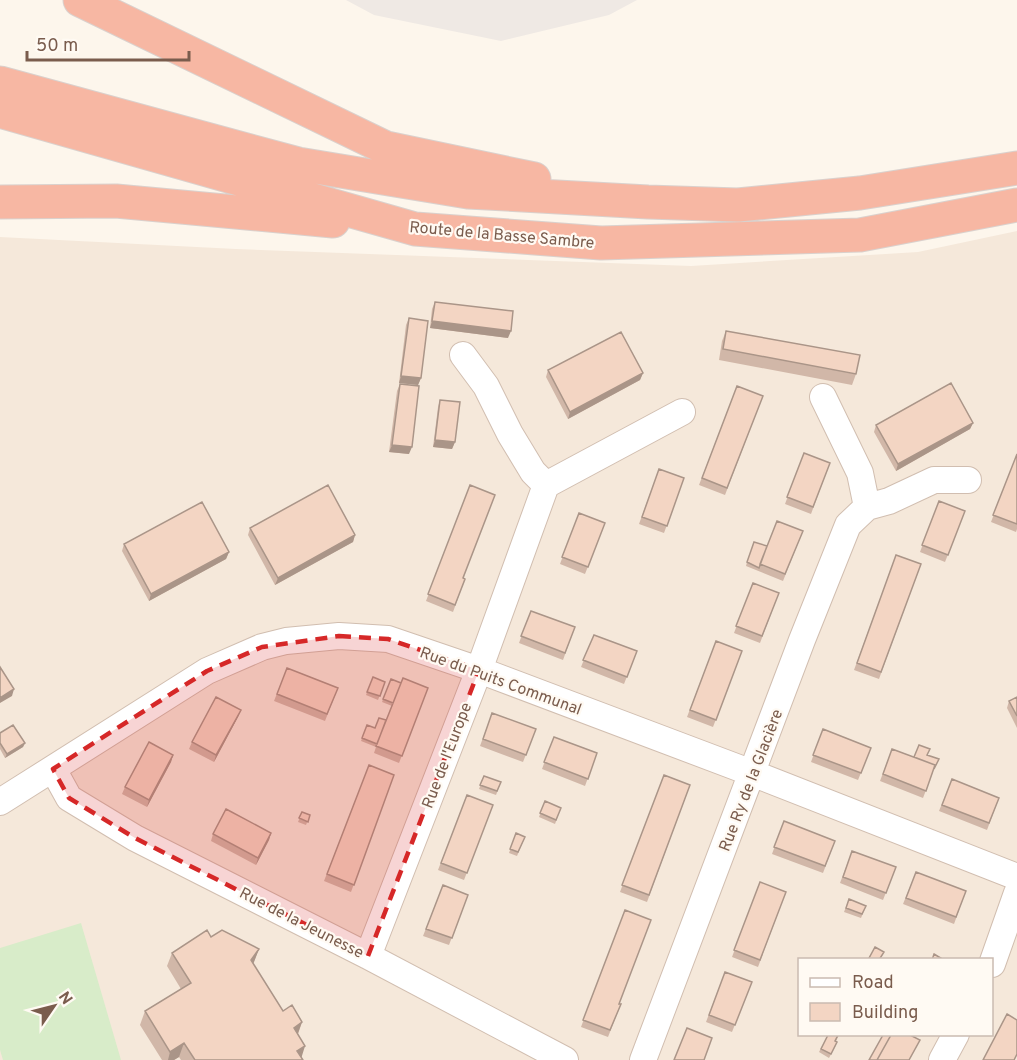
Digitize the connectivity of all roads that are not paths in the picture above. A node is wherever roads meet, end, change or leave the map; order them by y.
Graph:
1 (80, 0) edge
2 (0, 82) edge
3 (0, 111) edge
4 (1017, 168) edge
5 (0, 202) edge
6 (648, 202) junction
7 (1017, 206) edge
8 (416, 229) junction
9 (463, 355) dead end
10 (823, 397) dead end
11 (682, 412) dead end
12 (968, 480) dead end
13 (546, 485) junction
14 (867, 507) junction
15 (479, 670) junction
16 (53, 770) junction
17 (752, 773) junction
18 (0, 802) edge
19 (1017, 877) edge
20 (1017, 893) edge
21 (368, 956) junction
22 (993, 961) edge
23 (955, 1036) edge
24 (565, 1060) edge
25 (643, 1060) edge
26 (942, 1060) edge

1 - 6 highway
2 - 6 highway
3 - 8 highway, Route de la Basse Sambre
4 - 6 highway
5 - 8 highway
7 - 8 highway, Route de la Basse Sambre
9 - 13 street
10 - 14 street
11 - 13 street
12 - 14 street, Rue Ry de la Glacière
13 - 15 street, Rue de l'Europe
14 - 17 street, Rue Ry de la Glacière
15 - 16 street, Rue du Puits Communal
15 - 17 street, Rue du Puits Communal
15 - 21 street, Rue de l'Europe
16 - 18 street, Rue du Puits Communal
16 - 21 street, Rue de la Jeunesse
17 - 19 street, Rue du Puits Communal
17 - 25 street, Rue Ry de la Glacière
20 - 22 street
21 - 24 street, Rue de la Jeunesse
23 - 26 street

